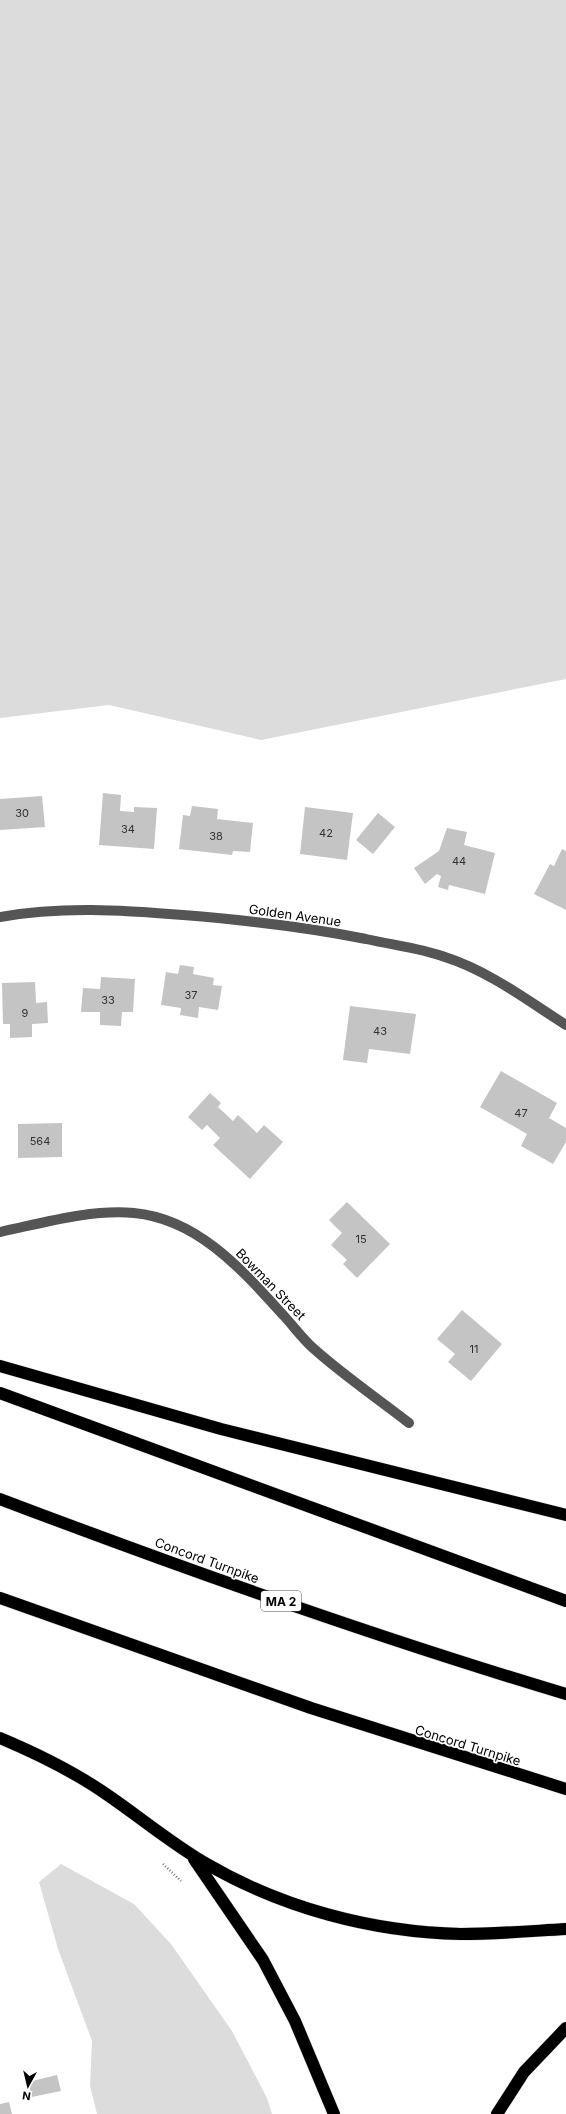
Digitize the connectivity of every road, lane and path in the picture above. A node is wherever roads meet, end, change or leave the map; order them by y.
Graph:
1 (0, 917) edge
2 (566, 1025) edge
3 (0, 1232) edge
4 (0, 1366) edge
5 (0, 1393) edge
6 (409, 1423) dead end
7 (0, 1499) edge
8 (566, 1515) edge
9 (0, 1598) edge
10 (566, 1601) edge
11 (566, 1694) edge
12 (0, 1738) edge
13 (566, 1789) edge
14 (190, 1853) junction
15 (158, 1859) dead end
16 (183, 1884) dead end
17 (566, 1929) edge
18 (566, 2028) edge
19 (334, 2114) edge
20 (497, 2114) edge

1 - 2 street, Golden Avenue
3 - 6 street, Bowman Street
4 - 8 highway
5 - 10 highway
7 - 11 highway, Concord Turnpike / MA 2
9 - 13 highway, Concord Turnpike
12 - 14 highway
14 - 17 highway
14 - 19 highway
15 - 16 path
18 - 20 highway

